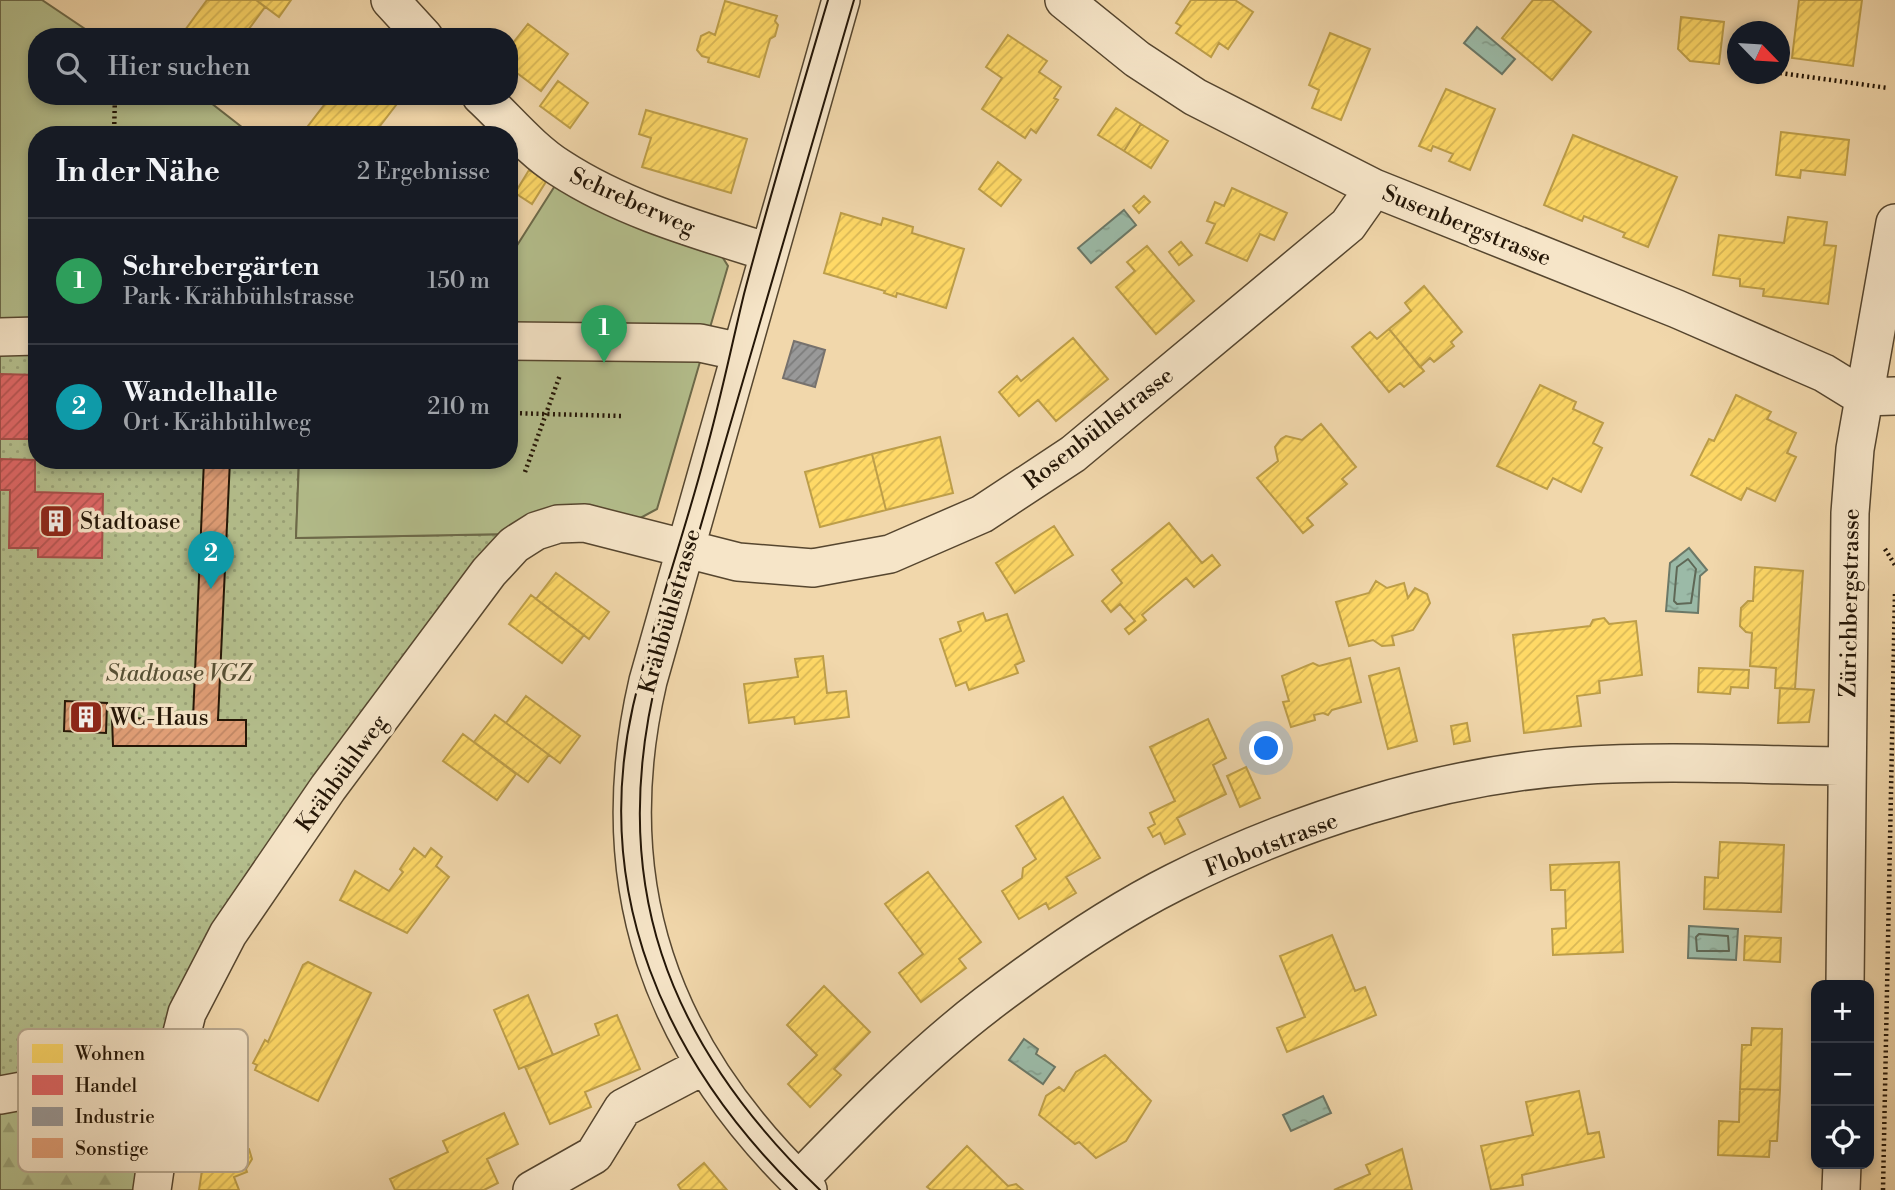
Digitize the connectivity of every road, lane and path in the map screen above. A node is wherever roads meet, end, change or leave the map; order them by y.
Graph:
1 (390, 0) edge
2 (841, 0) edge
3 (1064, 0) edge
4 (416, 28) edge
5 (1790, 74) edge
6 (1888, 88) dead end
7 (115, 105) edge
8 (491, 105) edge
9 (114, 126) edge
10 (514, 126) edge
11 (518, 130) edge
12 (1374, 188) junction
13 (1895, 223) edge
14 (768, 252) junction
15 (28, 336) edge
16 (0, 337) edge
17 (518, 341) edge
18 (572, 342) junction
19 (741, 352) junction
20 (1879, 396) edge
21 (518, 414) edge
22 (545, 415) junction
23 (621, 416) dead end
24 (525, 472) dead end
25 (686, 548) junction
26 (1895, 592) edge
27 (1845, 766) junction
28 (1895, 943) edge
29 (1887, 949) junction
30 (1845, 980) edge
31 (183, 1029) edge
32 (704, 1066) junction
33 (18, 1093) edge
34 (0, 1096) edge
35 (1842, 1169) edge
36 (154, 1172) edge
37 (803, 1185) edge
38 (152, 1190) edge
39 (532, 1190) edge
40 (1841, 1190) edge
41 (1883, 1190) edge

1 - 4 street
2 - 14 street, Krähbühlstrasse
3 - 12 street, Susenbergstrasse
5 - 6 path
7 - 9 path
8 - 10 street, Schreberweg
11 - 14 street, Schreberweg
12 - 20 street, Susenbergstrasse
12 - 25 street, Rosenbühlstrasse
13 - 20 street, Zürichbergstrasse
14 - 19 street, Krähbühlstrasse
15 - 16 street
17 - 18 street
18 - 19 street
18 - 22 path
19 - 25 street, Krähbühlstrasse
20 - 27 street, Zürichbergstrasse
21 - 22 path
22 - 23 path
22 - 24 path
25 - 31 street, Krähbühlweg
25 - 32 street, Krähbühlstrasse
26 - 29 path
27 - 30 street, Zürichbergstrasse
27 - 37 street, Flobotstrasse
28 - 29 path
29 - 41 path
32 - 37 street, Krähbühlstrasse
32 - 39 street
33 - 34 street
35 - 40 street
36 - 38 street, Krähbühlweg

